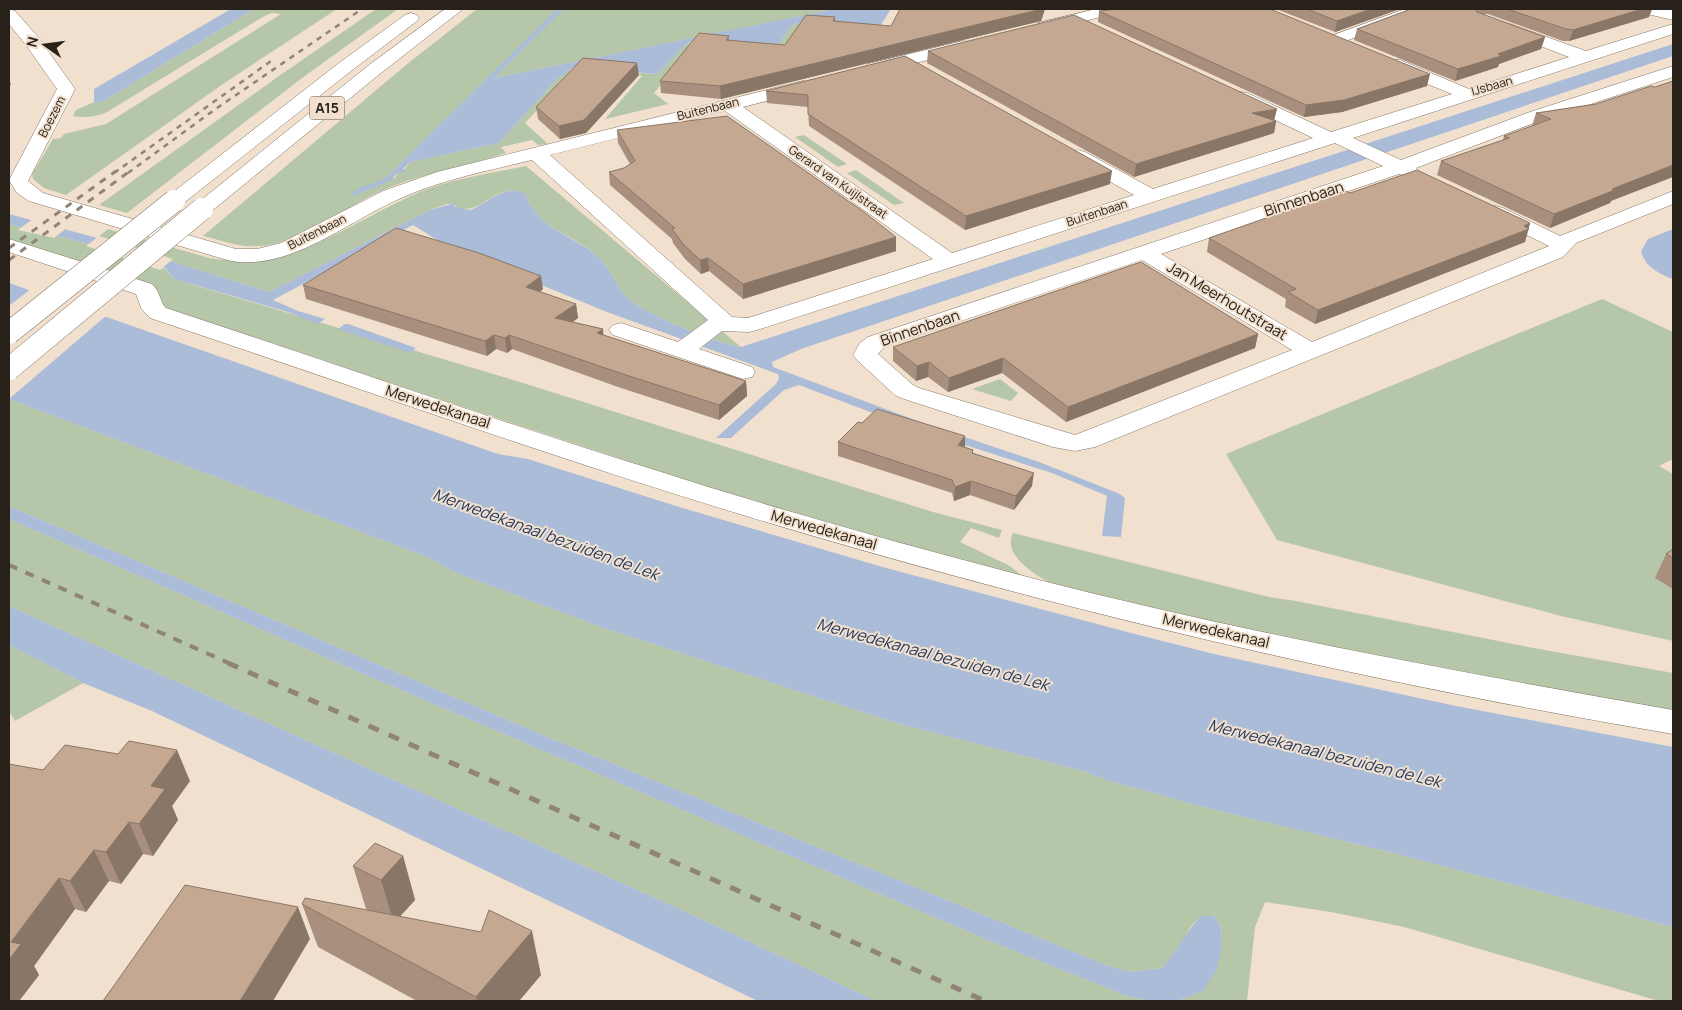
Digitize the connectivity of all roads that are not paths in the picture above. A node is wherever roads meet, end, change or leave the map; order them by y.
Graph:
1 (424, 9) edge
2 (455, 9) edge
3 (1115, 9) edge
4 (1418, 9) edge
5 (1645, 9) edge
6 (9, 14) edge
7 (1673, 15) edge
8 (1074, 19) junction
9 (1498, 25) edge
10 (1095, 28) edge
11 (1673, 29) edge
12 (1031, 30) edge
13 (1316, 32) edge
14 (1334, 40) junction
15 (980, 42) edge
16 (1360, 50) edge
17 (1378, 57) edge
18 (1586, 57) junction
19 (906, 60) junction
20 (925, 71) edge
21 (1673, 71) edge
22 (853, 73) edge
23 (1647, 80) junction
24 (816, 82) edge
25 (1222, 88) edge
26 (1672, 90) edge
27 (1469, 95) junction
28 (727, 104) junction
29 (1339, 140) junction
30 (1065, 148) edge
31 (535, 152) junction
32 (1392, 163) junction
33 (1423, 178) edge
34 (36, 196) joint
35 (1151, 196) junction
36 (1673, 197) edge
37 (1476, 203) edge
38 (1561, 244) junction
39 (9, 245) edge
40 (1143, 252) junction
41 (950, 260) junction
42 (717, 326) junction
43 (621, 330) dead end
44 (9, 333) edge
45 (684, 348) junction
46 (1311, 351) junction
47 (9, 369) edge
48 (743, 372) dead end
49 (1673, 722) edge

1 - 44 main road, A15, bridge
2 - 47 main road, A15, bridge
3 - 8 main road
4 - 14 main road
5 - 7 main road
6 - 34 main road, Boezem
8 - 10 main road
8 - 12 main road
9 - 18 main road
11 - 18 main road, IJsbaan
13 - 14 main road
14 - 16 main road
15 - 19 main road
17 - 27 main road, IJsbaan
18 - 27 main road, IJsbaan
19 - 20 main road
19 - 22 main road
21 - 23 main road, Binnenbaan
23 - 26 main road
23 - 32 main road, Binnenbaan
24 - 28 main road, Buitenbaan
25 - 29 main road
27 - 29 main road, Buitenbaan
28 - 31 main road, Buitenbaan
28 - 41 main road, Gerard van Kuijlstraat
29 - 32 main road
29 - 35 main road, Buitenbaan
30 - 35 main road
31 - 34 main road, Buitenbaan
31 - 42 main road
32 - 33 main road
32 - 40 main road, Binnenbaan
35 - 41 main road, Buitenbaan
36 - 38 main road, Binnenbaan
37 - 38 main road
38 - 46 main road, Binnenbaan
39 - 49 main road, Merwedekanaal
40 - 46 main road, Jan Meerhoutstraat
40 - 46 main road, Binnenbaan
41 - 42 main road, Buitenbaan
42 - 45 main road
43 - 45 main road
45 - 48 main road

